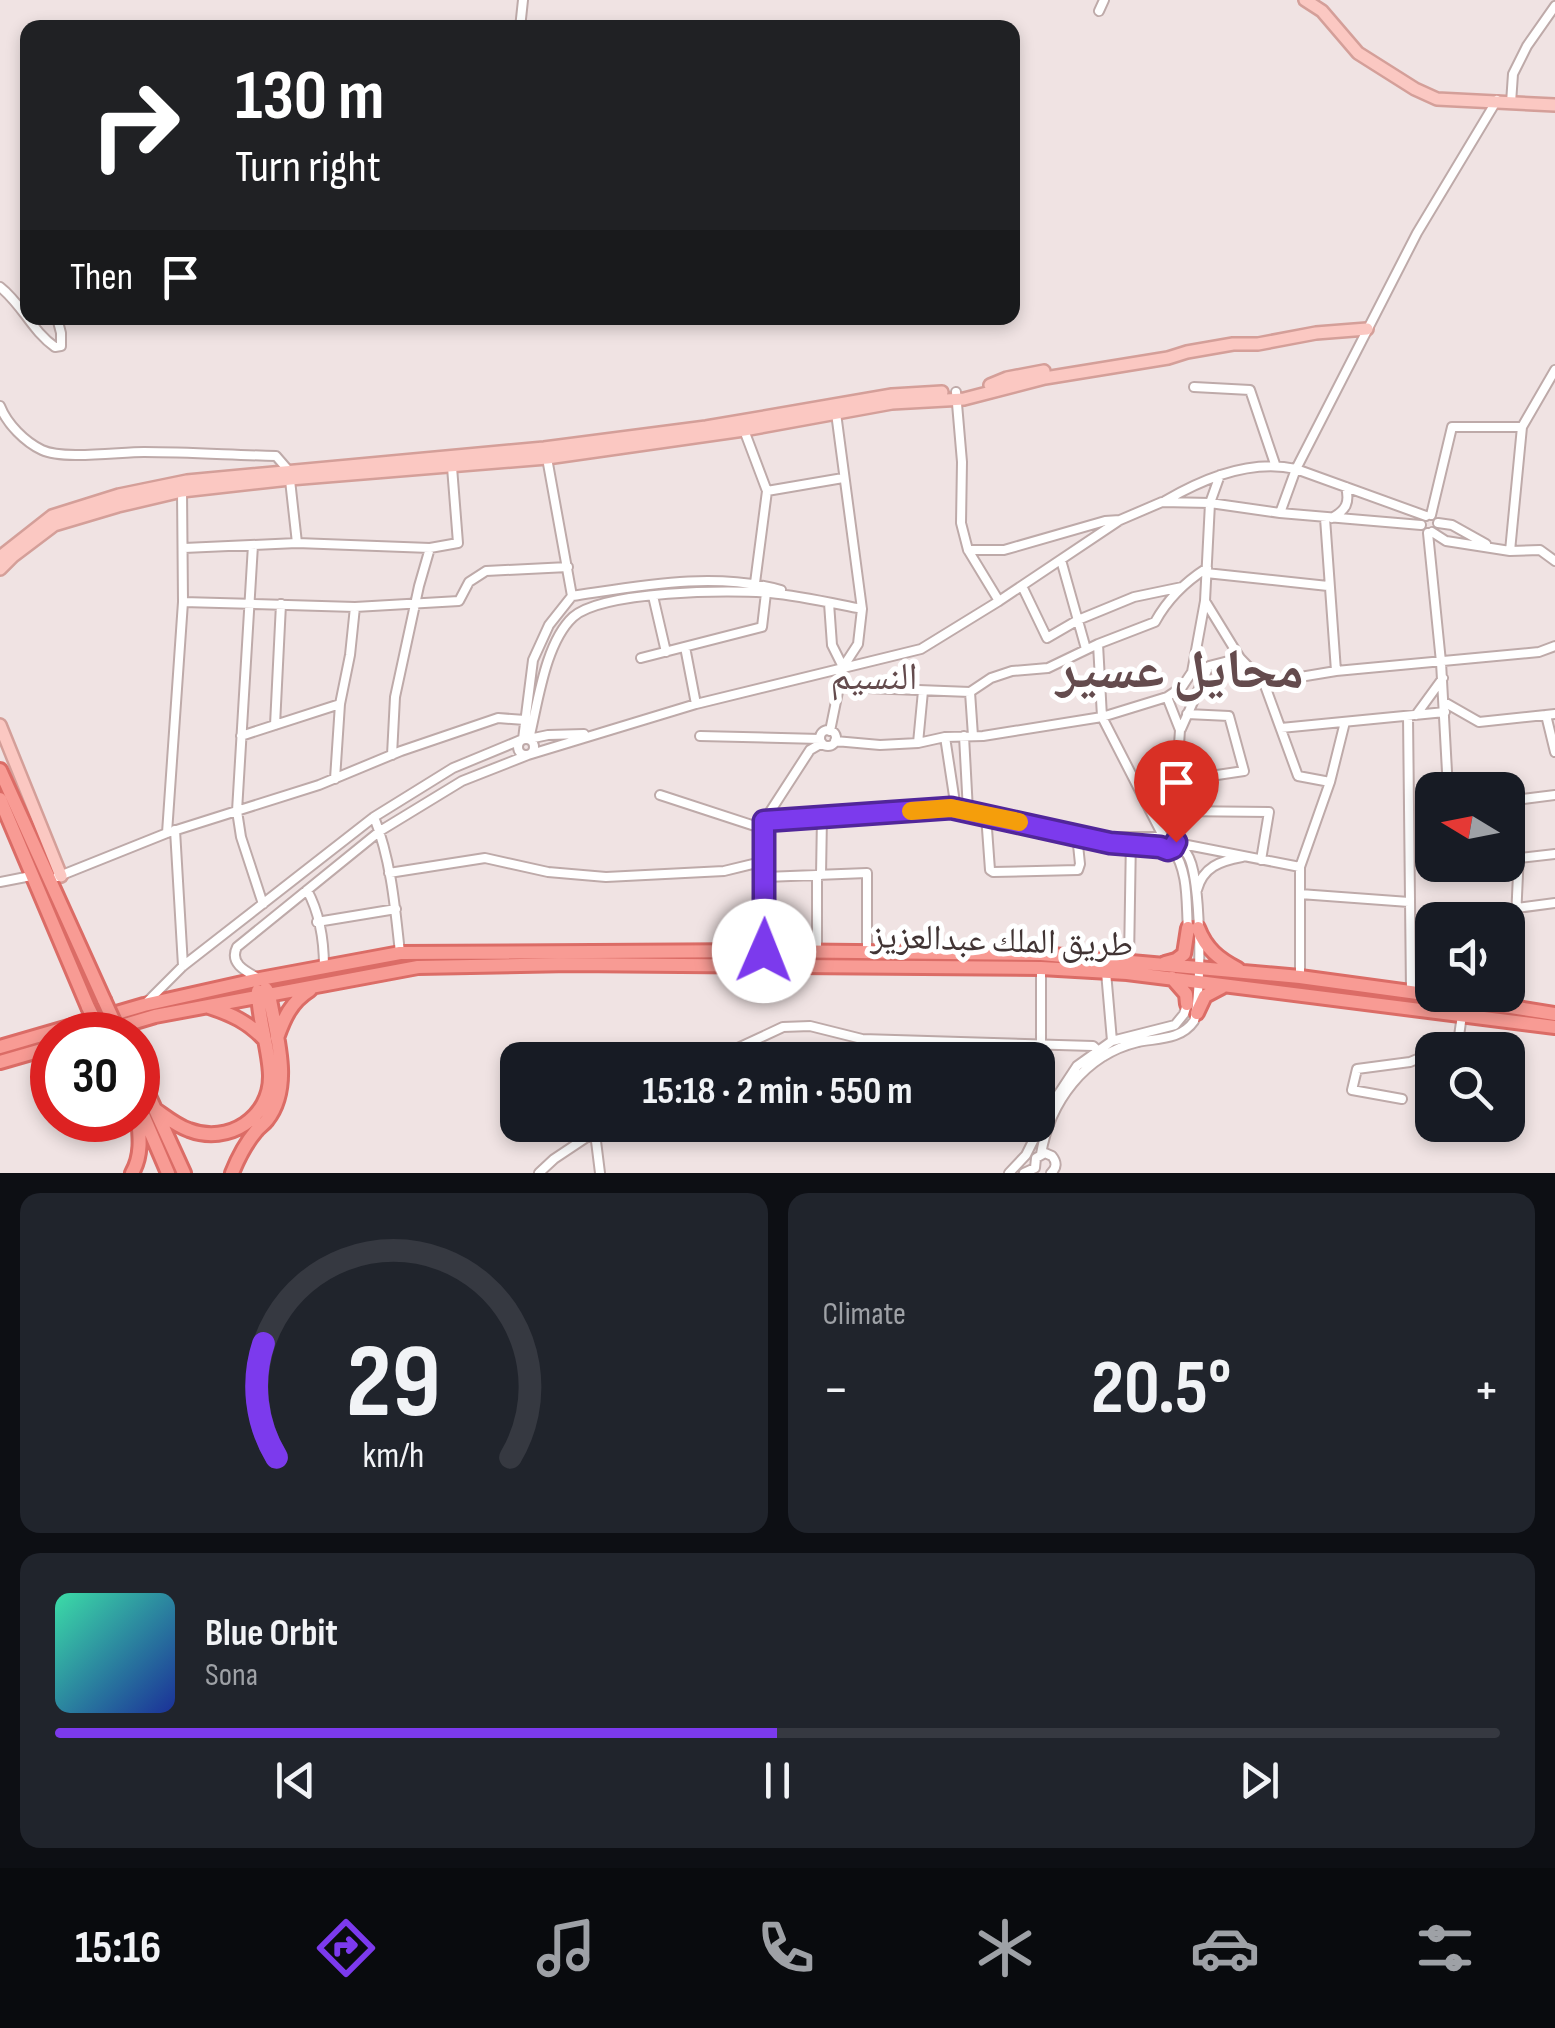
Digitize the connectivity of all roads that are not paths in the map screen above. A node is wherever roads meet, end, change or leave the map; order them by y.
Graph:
1 (1104, 0) edge
2 (1306, 0) edge
3 (1555, 6) edge
4 (1099, 11) dead end
5 (1497, 100) junction
6 (1511, 103) junction
7 (1555, 105) edge
8 (0, 287) edge
9 (20, 308) edge
10 (32, 325) edge
11 (58, 325) edge
12 (1367, 329) junction
13 (1555, 370) edge
14 (1194, 386) dead end
15 (957, 395) junction
16 (0, 406) edge
17 (836, 413) junction
18 (1522, 427) junction
19 (744, 430) junction
20 (546, 453) junction
21 (1275, 464) junction
22 (452, 467) junction
23 (1296, 469) junction
24 (289, 475) junction
25 (1220, 475) junction
26 (843, 478) junction
27 (1346, 487) junction
28 (182, 491) junction
29 (767, 491) junction
30 (1162, 502) junction
31 (1210, 503) junction
32 (1280, 514) junction
33 (1328, 518) junction
34 (1432, 518) junction
35 (1120, 520) junction
36 (1427, 530) junction
37 (297, 543) junction
38 (254, 545) junction
39 (1490, 546) junction
40 (184, 548) junction
41 (430, 548) junction
42 (968, 550) junction
43 (1510, 551) junction
44 (0, 557) edge
45 (1060, 560) junction
46 (1555, 561) edge
47 (568, 567) junction
48 (0, 570) edge
49 (1206, 571) junction
50 (755, 583) junction
51 (1022, 586) junction
52 (1328, 586) junction
53 (1182, 587) junction
54 (766, 593) junction
55 (572, 596) junction
56 (653, 596) junction
57 (804, 597) junction
58 (999, 601) junction
59 (1205, 601) junction
60 (184, 602) junction
61 (416, 603) junction
62 (829, 603) junction
63 (250, 604) junction
64 (280, 604) junction
65 (355, 607) junction
66 (862, 609) junction
67 (576, 614) junction
68 (1078, 620) junction
69 (1098, 644) junction
70 (1555, 646) edge
71 (685, 647) junction
72 (1086, 648) junction
73 (666, 652) junction
74 (641, 658) dead end
75 (1240, 658) junction
76 (1442, 662) junction
77 (843, 667) junction
78 (1336, 672) junction
79 (1442, 678) junction
80 (1264, 683) junction
81 (841, 687) junction
82 (923, 691) junction
83 (970, 692) junction
84 (1167, 698) junction
85 (340, 704) junction
86 (696, 704) junction
87 (1444, 707) junction
88 (1187, 714) junction
89 (1550, 714) edge
90 (1412, 715) junction
91 (1102, 717) junction
92 (525, 720) junction
93 (1346, 722) junction
94 (0, 725) edge
95 (275, 725) junction
96 (1281, 728) junction
97 (1180, 730) junction
98 (830, 731) junction
99 (596, 734) junction
100 (241, 736) junction
101 (700, 736) dead end
102 (969, 736) junction
103 (945, 737) junction
104 (526, 739) junction
105 (821, 741) junction
106 (835, 741) junction
107 (918, 743) junction
108 (1555, 752) edge
109 (392, 755) junction
110 (528, 755) junction
111 (0, 770) edge
112 (1447, 772) edge
113 (335, 779) junction
114 (1177, 780) junction
115 (1330, 782) junction
116 (660, 795) dead end
117 (1555, 796) edge
118 (0, 799) edge
119 (1525, 799) edge
120 (956, 809) junction
121 (236, 811) junction
122 (1174, 811) junction
123 (968, 812) junction
124 (986, 815) junction
125 (374, 816) junction
126 (822, 818) junction
127 (764, 825) junction
128 (380, 831) junction
129 (171, 832) junction
130 (1076, 835) junction
131 (1161, 835) junction
132 (1131, 841) junction
133 (1174, 842) junction
134 (1160, 847) junction
135 (1555, 854) edge
136 (1246, 856) junction
137 (1525, 857) edge
138 (1261, 860) junction
139 (764, 861) junction
140 (1300, 867) junction
141 (389, 873) junction
142 (819, 875) junction
143 (31, 876) junction
144 (765, 877) junction
145 (55, 878) junction
146 (0, 882) edge
147 (307, 890) junction
148 (1300, 894) junction
149 (1196, 895) junction
150 (1408, 902) junction
151 (1555, 903) edge
152 (263, 904) junction
153 (1525, 907) edge
154 (396, 909) junction
155 (317, 922) junction
156 (1193, 928) junction
157 (764, 951) junction
158 (400, 952) junction
159 (817, 952) junction
160 (867, 952) junction
161 (1128, 961) junction
162 (1161, 964) junction
163 (182, 966) junction
164 (324, 966) junction
165 (1041, 968) junction
166 (1106, 972) junction
167 (1244, 972) junction
168 (1195, 975) junction
169 (1300, 977) junction
170 (260, 978) junction
171 (1172, 978) junction
172 (320, 985) junction
173 (1226, 986) junction
174 (1411, 991) junction
175 (1415, 992) edge
176 (263, 996) junction
177 (144, 1005) junction
178 (206, 1006) junction
179 (1192, 1008) junction
180 (1525, 1010) edge
181 (90, 1012) edge
182 (109, 1012) edge
183 (1462, 1014) junction
184 (1555, 1014) edge
185 (160, 1015) edge
186 (1555, 1027) edge
187 (1460, 1032) edge
188 (271, 1040) junction
189 (1112, 1041) junction
190 (750, 1042) edge
191 (969, 1042) edge
192 (1041, 1042) edge
193 (1055, 1045) edge
194 (30, 1052) edge
195 (1101, 1052) junction
196 (1, 1059) edge
197 (1415, 1060) edge
198 (1055, 1099) edge
199 (1402, 1099) dead end
200 (160, 1112) edge
201 (160, 1119) edge
202 (140, 1142) edge
203 (155, 1142) edge
204 (581, 1142) edge
205 (596, 1142) edge
206 (1032, 1142) edge
207 (1038, 1163) edge
208 (1055, 1171) edge
209 (132, 1173) edge
210 (168, 1173) edge
211 (184, 1173) edge
212 (232, 1173) edge
213 (539, 1173) edge
214 (600, 1173) edge
215 (1009, 1173) edge
216 (1024, 1173) edge

1 - 4 street
2 - 5 street
3 - 6 street
5 - 6 street
5 - 12 street
6 - 7 street
8 - 9 street
10 - 11 street
12 - 15 street
12 - 23 street
13 - 18 street
14 - 21 street
15 - 17 street
15 - 20 street
15 - 42 street
16 - 24 street
17 - 19 street
17 - 26 street
18 - 34 street
18 - 43 street
19 - 20 street
19 - 29 street
20 - 22 street
20 - 24 street
20 - 47 street
21 - 23 street
21 - 25 street
22 - 24 street
22 - 41 street
23 - 27 street
23 - 32 street
24 - 28 street
24 - 37 street
24 - 44 street
25 - 30 street
25 - 31 street
26 - 29 street
26 - 66 street
27 - 33 street
27 - 34 street
28 - 40 street
28 - 48 street
29 - 50 street
30 - 31 street
30 - 35 street
31 - 32 street
31 - 49 street
32 - 33 street
33 - 36 street
33 - 52 street
34 - 36 street
34 - 36 street
34 - 39 street
35 - 42 street
35 - 45 street
36 - 39 street
36 - 76 street
37 - 38 street
37 - 41 street
38 - 40 street
38 - 63 street
39 - 43 street
40 - 60 street
41 - 61 street
42 - 58 street
43 - 46 street
45 - 51 street
45 - 68 street
47 - 55 street
47 - 61 street
49 - 52 street
49 - 53 street
49 - 59 street
50 - 55 street
50 - 57 street
51 - 58 street
51 - 68 street
52 - 78 street
53 - 68 street
53 - 69 street
54 - 56 street
54 - 57 street
54 - 71 street
55 - 67 street
55 - 92 street
56 - 67 street
56 - 73 street
57 - 62 street
58 - 77 street
59 - 75 street
59 - 84 street
60 - 63 street
60 - 129 street
61 - 65 street
61 - 109 street
62 - 66 street
62 - 77 street
63 - 64 street
63 - 100 street
64 - 65 street
64 - 95 street
65 - 85 street
66 - 77 street
67 - 104 street
68 - 72 street
69 - 72 street
69 - 91 street
70 - 76 street
71 - 73 street
71 - 86 street
72 - 83 street
73 - 74 street
75 - 80 street
75 - 88 street
76 - 78 street
76 - 79 street
77 - 81 street
77 - 86 street
78 - 80 street
79 - 87 street
79 - 90 street
80 - 96 street
81 - 82 street
81 - 98 street
82 - 83 street
82 - 107 street
83 - 102 street
84 - 91 street
84 - 97 street
85 - 95 street
85 - 113 street
86 - 99 street
87 - 89 street
87 - 90 street
87 - 112 street
88 - 97 street
88 - 114 street
89 - 108 street
90 - 93 street
90 - 150 street
91 - 102 street
91 - 131 street
92 - 104 street
92 - 109 street
93 - 96 street
93 - 115 street
94 - 145 street
95 - 100 street
96 - 115 street
97 - 114 street
98 - 105 street
98 - 106 street
99 - 104 street
99 - 110 street
100 - 121 street
101 - 105 street
102 - 103 street
102 - 123 street
103 - 107 street
103 - 120 street
104 - 110 street
104 - 125 street
105 - 106 street
105 - 127 street
106 - 107 street
109 - 113 street
110 - 128 street
111 - 145 main road
113 - 121 street
114 - 122 street
115 - 140 street
116 - 127 street
117 - 119 street
118 - 143 main road
120 - 123 street
120 - 126 street
121 - 129 street
121 - 152 street
122 - 133 street
122 - 138 street
123 - 124 street
124 - 130 street
124 - 130 street
125 - 128 street
125 - 152 street
126 - 127 street
126 - 142 street
127 - 139 street
128 - 141 street
128 - 147 street
129 - 145 street
129 - 163 street
130 - 132 street
131 - 132 street
131 - 133 street
131 - 134 street
132 - 134 street
132 - 161 street
133 - 134 street
133 - 136 street
133 - 149 street
133 - 156 street
135 - 137 street
136 - 138 street
136 - 149 street
138 - 140 street
139 - 141 street
139 - 144 street
140 - 148 street
141 - 154 street
142 - 144 street
142 - 159 street
142 - 160 street
143 - 146 street
143 - 181 main road, bridge
144 - 157 street
145 - 182 main road, bridge
147 - 155 street
147 - 170 street
148 - 150 street
148 - 169 street
149 - 156 street
150 - 174 street
151 - 153 street
152 - 163 street
154 - 155 street
154 - 158 street
155 - 164 street
156 - 162 main road
156 - 167 main road
156 - 168 street
157 - 158 main road, طريق الملك عبدالعزيز
157 - 159 main road, طريق الملك عبدالعزيز
158 - 164 main road, طريق الملك عبدالعزيز
159 - 160 main road, طريق الملك عبدالعزيز
160 - 161 main road, طريق الملك عبدالعزيز
161 - 162 main road, طريق الملك عبدالعزيز
162 - 168 main road, طريق الملك عبدالعزيز
163 - 177 street
164 - 170 main road, طريق الملك عبدالعزيز
165 - 166 main road, طريق الملك عبدالعزيز
165 - 172 main road, طريق الملك عبدالعزيز
165 - 192 street
166 - 171 main road, طريق الملك عبدالعزيز
166 - 189 street
167 - 168 main road, طريق الملك عبدالعزيز
167 - 169 main road, طريق الملك عبدالعزيز
168 - 171 main road, طريق الملك عبدالعزيز
168 - 173 main road, طريق الملك عبدالعزيز
168 - 179 street
169 - 174 main road, طريق الملك عبدالعزيز
170 - 176 main road
170 - 177 main road, طريق الملك عبدالعزيز
171 - 179 main road
172 - 176 main road, طريق الملك عبدالعزيز
172 - 188 main road
173 - 179 main road
173 - 183 main road, طريق الملك عبدالعزيز
174 - 175 main road, طريق الملك عبدالعزيز
176 - 178 main road, طريق الملك عبدالعزيز
176 - 188 main road
177 - 196 main road, طريق الملك عبدالعزيز
178 - 185 main road, طريق الملك عبدالعزيز
178 - 188 main road
179 - 189 street
179 - 195 street
180 - 184 main road, طريق الملك عبدالعزيز
183 - 186 main road, طريق الملك عبدالعزيز
183 - 187 street
188 - 200 main road
188 - 212 main road
189 - 195 street
190 - 191 street
193 - 195 street
194 - 196 main road, طريق الملك عبدالعزيز
195 - 198 street
195 - 207 street
197 - 199 street
201 - 211 main road
202 - 209 main road
203 - 210 main road
204 - 213 street
205 - 214 street
206 - 215 street
207 - 208 street
207 - 216 street

